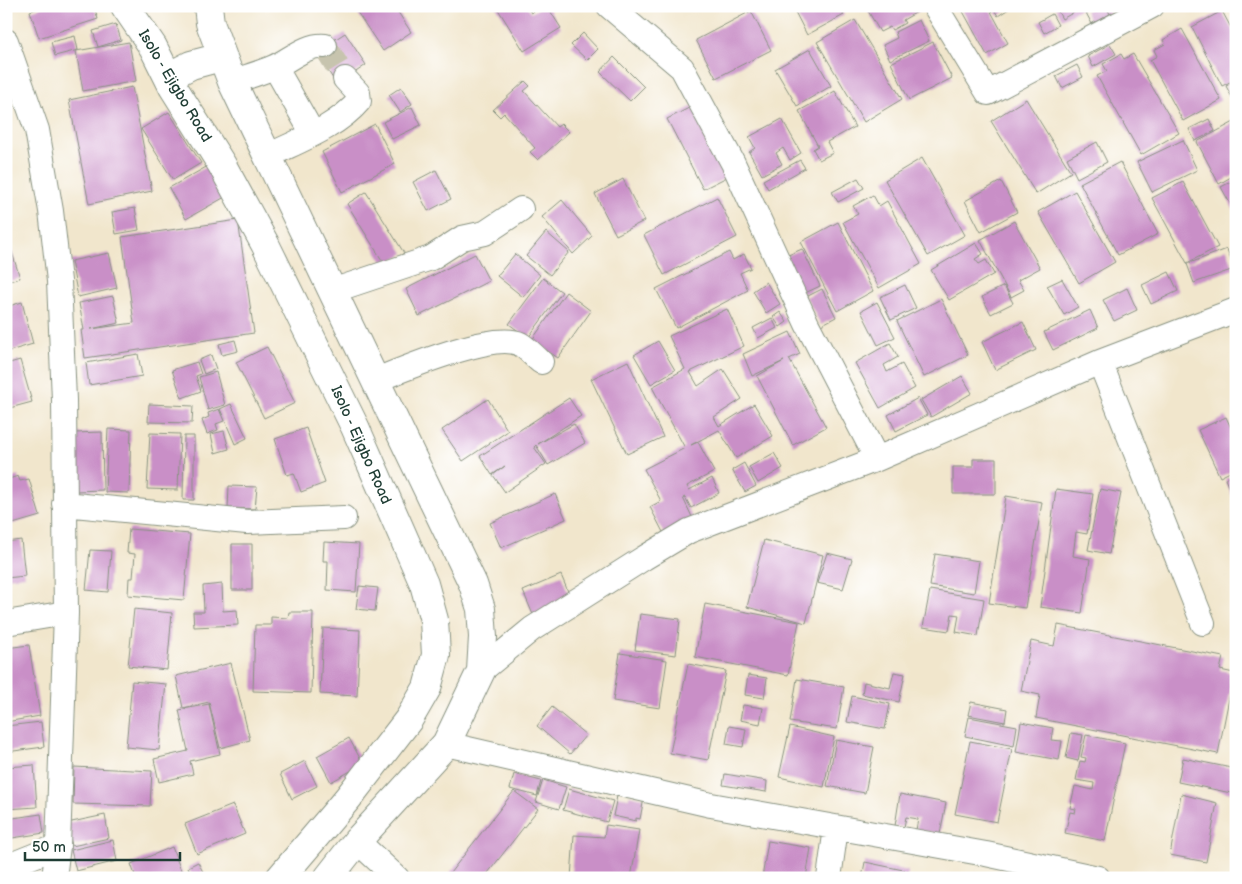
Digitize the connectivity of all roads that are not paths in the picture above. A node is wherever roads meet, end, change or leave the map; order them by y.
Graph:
1 (125, 6) edge
2 (208, 6) edge
3 (609, 6) edge
4 (935, 6) edge
5 (1152, 6) edge
6 (6, 41) edge
7 (325, 46) dead end
8 (222, 57) junction
9 (275, 67) junction
10 (168, 77) junction
11 (345, 79) tunnel mouth
12 (232, 82) junction
13 (313, 134) junction
14 (268, 156) junction
15 (521, 209) dead end
16 (332, 291) junction
17 (1236, 310) edge
18 (541, 362) dead end
19 (1100, 362) junction
20 (376, 380) junction
21 (877, 459) junction
22 (64, 504) junction
23 (344, 518) dead end
24 (66, 613) junction
25 (6, 623) edge
26 (1203, 623) dead end
27 (481, 672) junction
28 (446, 744) junction
29 (836, 828) junction
30 (357, 841) junction
31 (58, 846) junction
32 (6, 867) edge
33 (54, 878) edge
34 (280, 878) edge
35 (328, 878) edge
36 (397, 878) edge
37 (829, 878) edge
38 (1098, 878) edge

1 - 10 main road, Isolo - Ejigbo Road
2 - 8 main road
3 - 21 street
4 - 5 street
6 - 22 street
7 - 9 street
8 - 10 main road
8 - 12 main road
9 - 12 street
9 - 13 street
10 - 34 main road, Isolo - Ejigbo Road
11 - 13 street
12 - 14 main road
13 - 14 street
14 - 16 main road
15 - 16 street
16 - 20 main road
17 - 19 street
18 - 20 street
19 - 21 street
19 - 26 street
20 - 27 main road
21 - 27 street
22 - 23 street
22 - 24 street
24 - 25 street
24 - 31 street
27 - 28 main road
28 - 29 street
28 - 30 main road
29 - 37 street
29 - 38 street
30 - 35 main road
30 - 36 street
31 - 32 street
31 - 33 street

